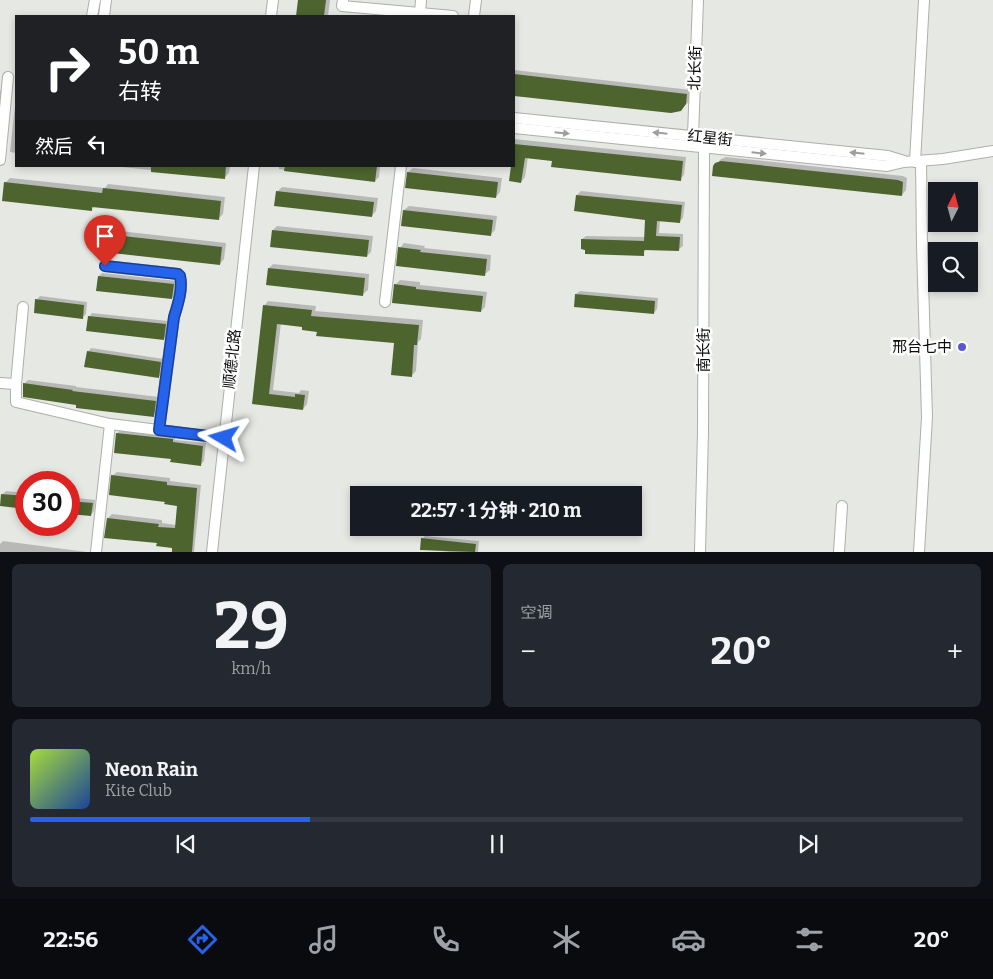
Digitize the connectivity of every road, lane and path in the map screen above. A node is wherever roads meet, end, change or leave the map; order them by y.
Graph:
1 (95, 0) edge
2 (106, 0) edge
3 (273, 0) edge
4 (343, 0) edge
5 (422, 0) edge
6 (476, 0) edge
7 (698, 0) edge
8 (924, 0) edge
9 (420, 13) junction
10 (92, 15) edge
11 (104, 15) edge
12 (271, 15) edge
13 (442, 15) edge
14 (474, 15) edge
15 (8, 77) edge
16 (515, 118) edge
17 (515, 128) edge
18 (693, 136) junction
19 (704, 148) junction
20 (993, 150) edge
21 (0, 160) edge
22 (914, 162) junction
23 (254, 167) edge
24 (401, 167) edge
25 (105, 266) dead end
26 (385, 302) dead end
27 (23, 307) dead end
28 (0, 383) edge
29 (16, 384) junction
30 (110, 424) junction
31 (159, 430) junction
32 (224, 438) junction
33 (842, 506) dead end
34 (96, 552) edge
35 (212, 552) edge
36 (700, 552) edge
37 (839, 552) edge
38 (919, 552) edge

1 - 10 street
2 - 11 street
3 - 12 street
4 - 9 street
5 - 9 street
6 - 14 street
7 - 18 street, 北长街
8 - 22 street
9 - 13 street
15 - 21 street
18 -> 16 street, 红星街
17 -> 19 street, 红星街
22 -> 18 street, 红星街
19 -> 22 street, 红星街
19 - 36 street, 南长街
20 - 22 street, 红星街
22 - 38 street
23 - 32 street, 顺德北路
24 - 26 street
25 - 31 street
27 - 29 street
28 - 29 street
29 - 30 street
30 - 31 street
30 - 34 street
31 - 32 street
32 - 35 street, 顺德北路
33 - 37 street

